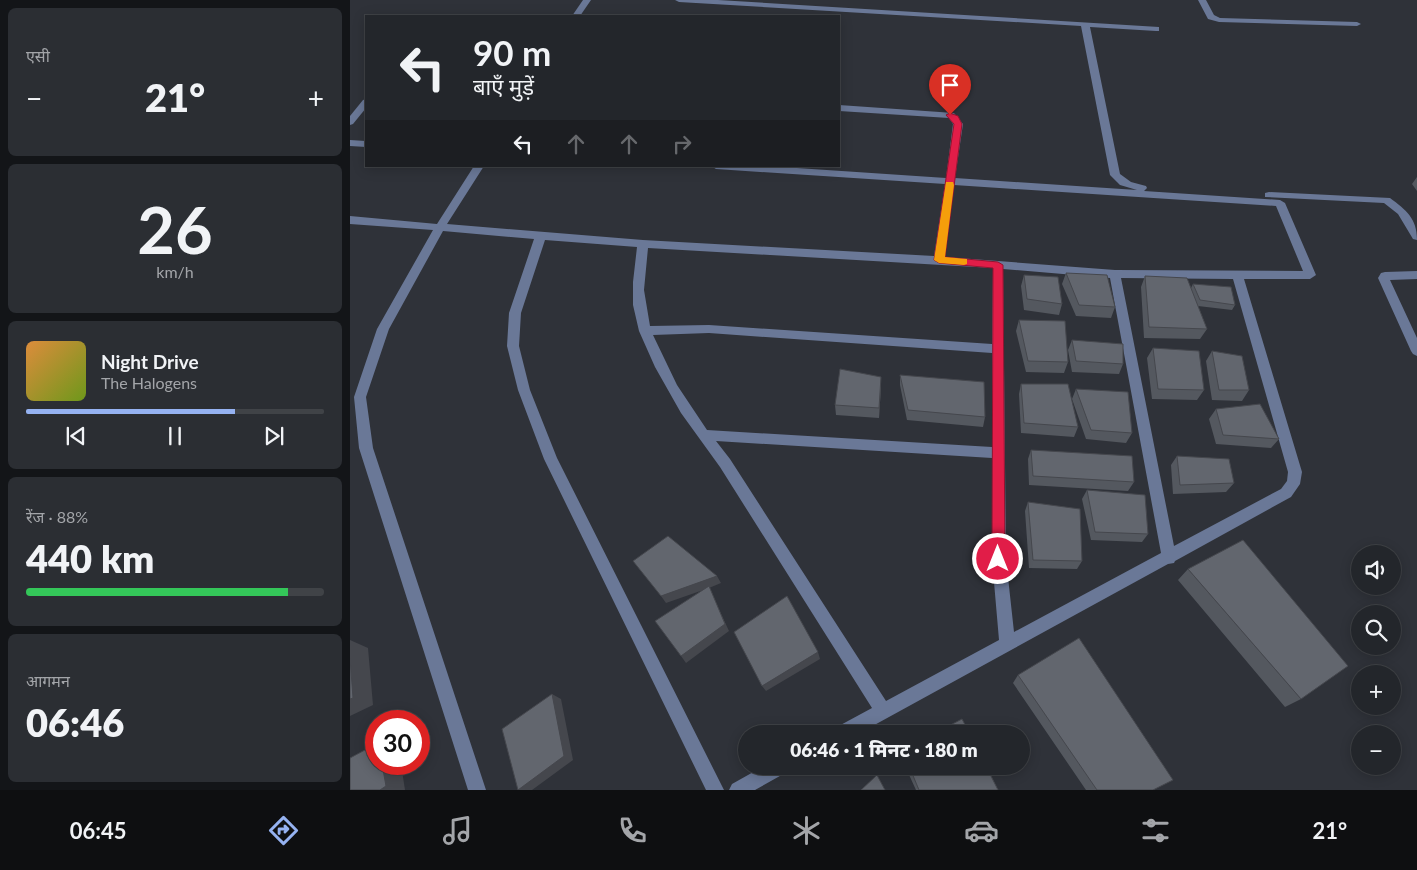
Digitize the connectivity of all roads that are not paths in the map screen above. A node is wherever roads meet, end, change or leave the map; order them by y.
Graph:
1 (586, 0) edge
2 (679, 0) edge
3 (1202, 0) edge
4 (577, 15) edge
5 (1086, 24) junction
6 (1357, 24) dead end
7 (1156, 29) dead end
8 (365, 103) edge
9 (840, 108) edge
10 (350, 122) edge
11 (350, 143) edge
12 (365, 144) edge
13 (478, 167) edge
14 (733, 167) edge
15 (950, 180) junction
16 (350, 220) edge
17 (440, 227) junction
18 (541, 235) junction
19 (1417, 236) edge
20 (642, 244) junction
21 (939, 260) junction
22 (998, 265) junction
23 (1115, 274) junction
24 (1236, 275) junction
25 (1417, 275) edge
26 (645, 331) junction
27 (999, 349) junction
28 (1417, 351) edge
29 (702, 435) junction
30 (998, 453) junction
31 (1168, 558) junction
32 (1007, 645) junction
33 (883, 710) junction
34 (857, 725) edge
35 (765, 775) edge
36 (477, 790) edge
37 (715, 790) edge
38 (738, 790) edge

1 - 4 street
2 - 5 street
3 - 6 street
5 - 7 street
5 - 19 street
8 - 10 street
9 - 15 street
11 - 12 street
13 - 17 street
14 - 15 street
15 - 21 street
15 - 24 street
16 - 17 street
17 - 18 street
17 - 36 street
18 - 20 street
18 - 37 street
20 - 21 street
20 - 26 street
21 - 22 street
22 - 23 street
22 - 27 street
23 - 24 street
23 - 31 street
24 - 31 street
25 - 28 street
26 - 27 street
26 - 29 street
27 - 30 street
29 - 30 street
29 - 33 street
30 - 32 street
31 - 32 street
32 - 33 street
33 - 34 street
35 - 38 street

